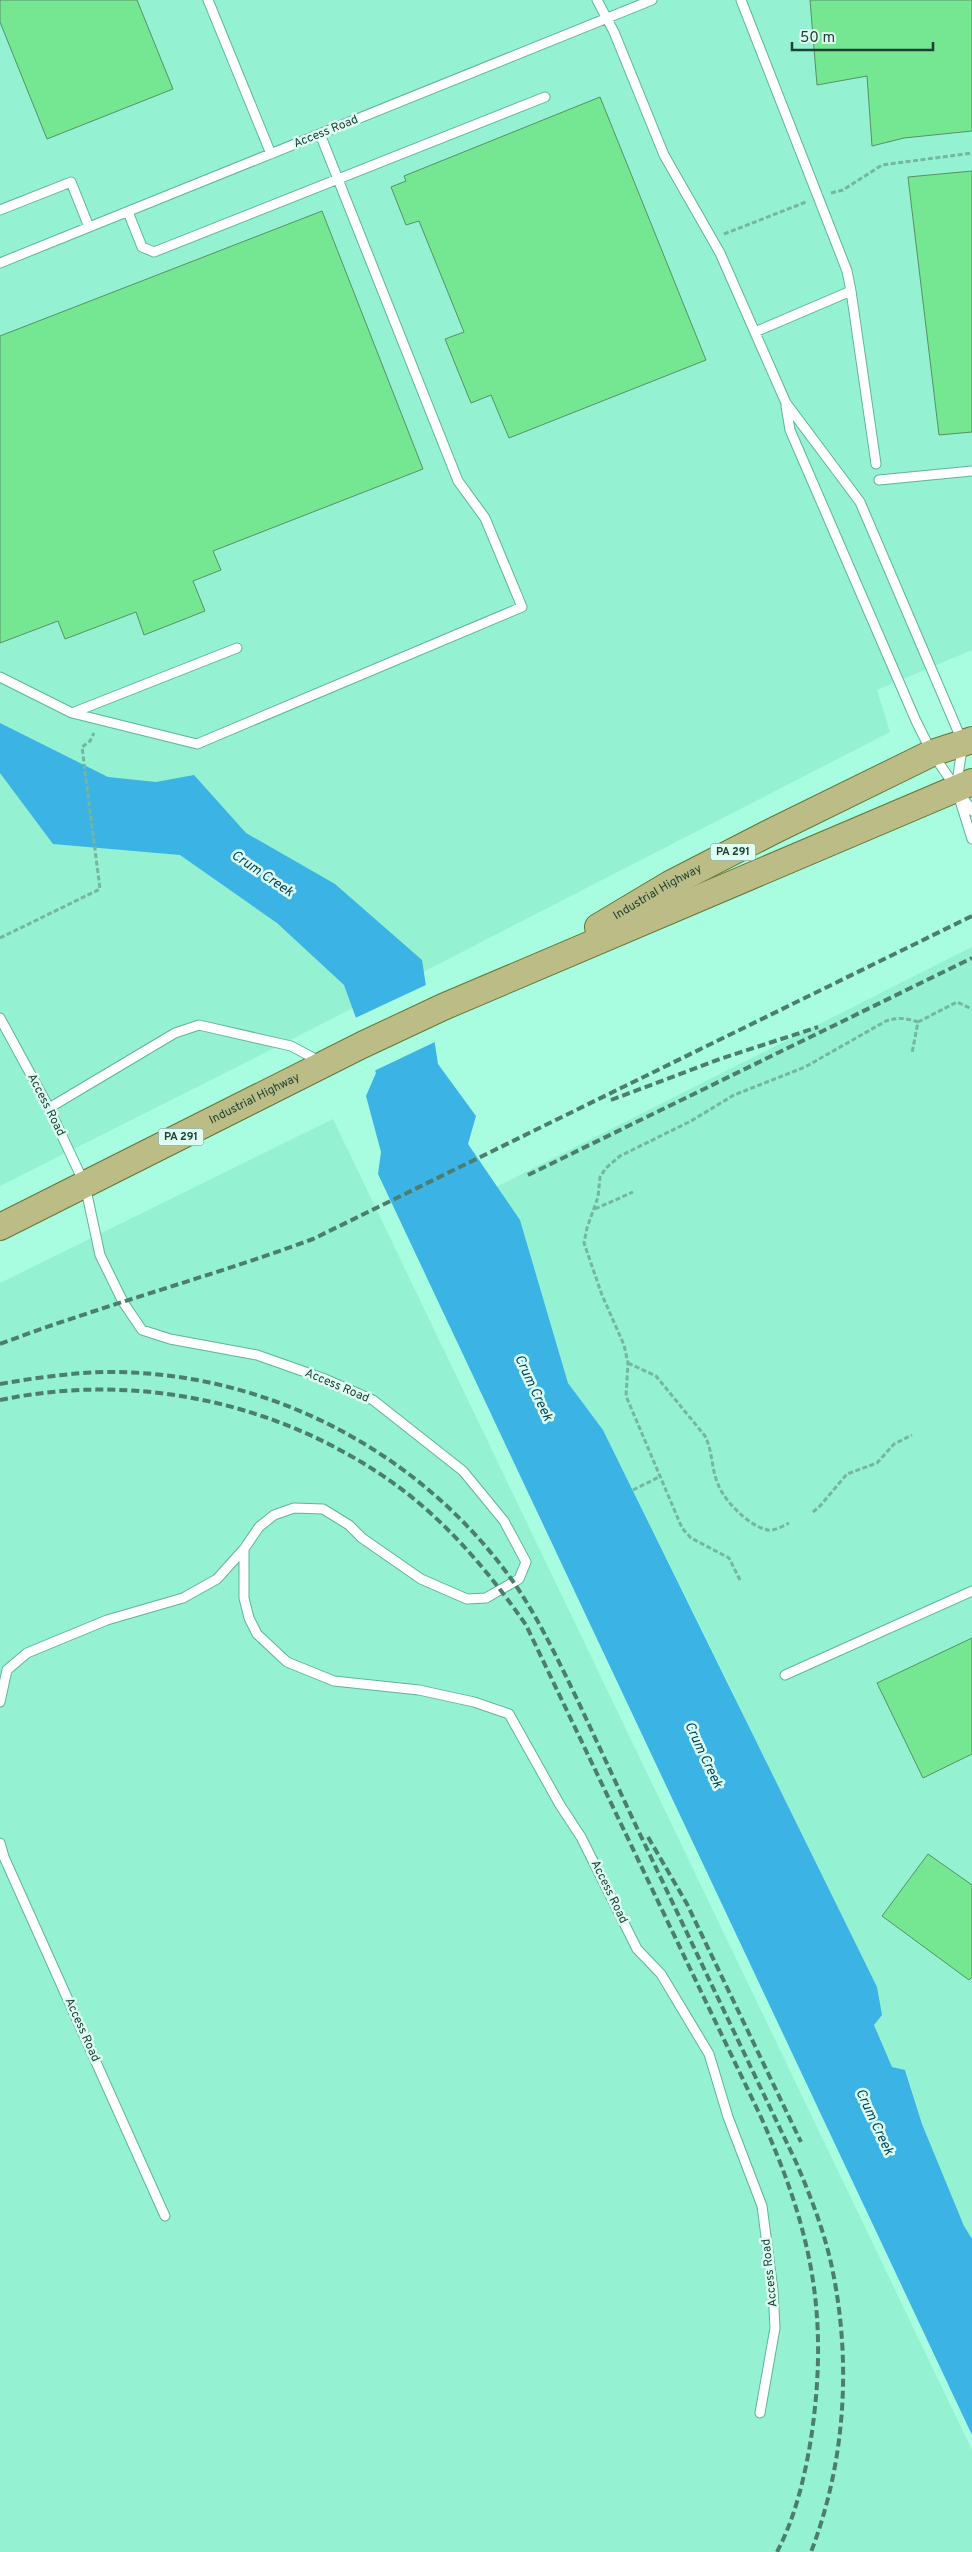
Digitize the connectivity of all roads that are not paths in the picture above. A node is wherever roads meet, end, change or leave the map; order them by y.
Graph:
1 (208, 0) edge
2 (597, 0) edge
3 (652, 0) edge
4 (741, 0) edge
5 (607, 18) junction
6 (545, 97) dead end
7 (320, 134) junction
8 (271, 154) junction
9 (340, 180) junction
10 (0, 210) edge
11 (128, 212) junction
12 (89, 227) junction
13 (0, 263) edge
14 (852, 291) junction
15 (755, 332) junction
16 (786, 403) junction
17 (876, 464) dead end
18 (972, 471) edge
19 (879, 480) dead end
20 (237, 648) dead end
21 (0, 678) edge
22 (72, 713) junction
23 (968, 741) edge
24 (932, 753) junction
25 (964, 785) edge
26 (972, 810) edge
27 (972, 839) edge
28 (512, 978) junction
29 (0, 1018) edge
30 (325, 1064) junction
31 (49, 1108) junction
32 (85, 1185) junction
33 (0, 1228) edge
34 (244, 1550) junction
35 (972, 1591) edge
36 (785, 1675) dead end
37 (2, 1687) edge
38 (0, 1702) edge
39 (0, 1843) edge
40 (165, 2216) dead end
41 (760, 2413) dead end

1 - 8 lane
2 - 5 lane
3 - 5 lane, Access Road
4 - 14 lane
5 - 7 lane, Access Road
5 - 15 lane
6 - 9 lane
7 - 8 lane, Access Road
7 - 9 lane
8 - 11 lane, Access Road
9 - 11 lane
9 - 22 lane
10 - 12 lane
11 - 12 lane, Access Road
12 - 13 lane, Access Road
14 - 15 lane
14 - 17 lane
15 - 16 lane
16 - 23 lane
16 - 24 lane
18 - 19 lane
20 - 22 lane
21 - 22 lane
23 - 24 main road, Industrial Highway / PA 291
23 - 25 lane
24 - 25 lane
24 - 28 main road, Industrial Highway / PA 291
25 - 26 lane
25 - 27 lane
25 - 28 main road, Industrial Highway / PA 291
28 - 30 main road, Industrial Highway / PA 291
29 - 31 lane, Access Road
30 - 31 lane
30 - 32 main road, Industrial Highway / PA 291
31 - 32 lane, Access Road
32 - 33 main road, Industrial Highway / PA 291
32 - 34 lane, Access Road
34 - 37 lane, Access Road
34 - 41 lane, Access Road
35 - 36 lane
37 - 38 lane, Access Road
39 - 40 lane, Access Road

